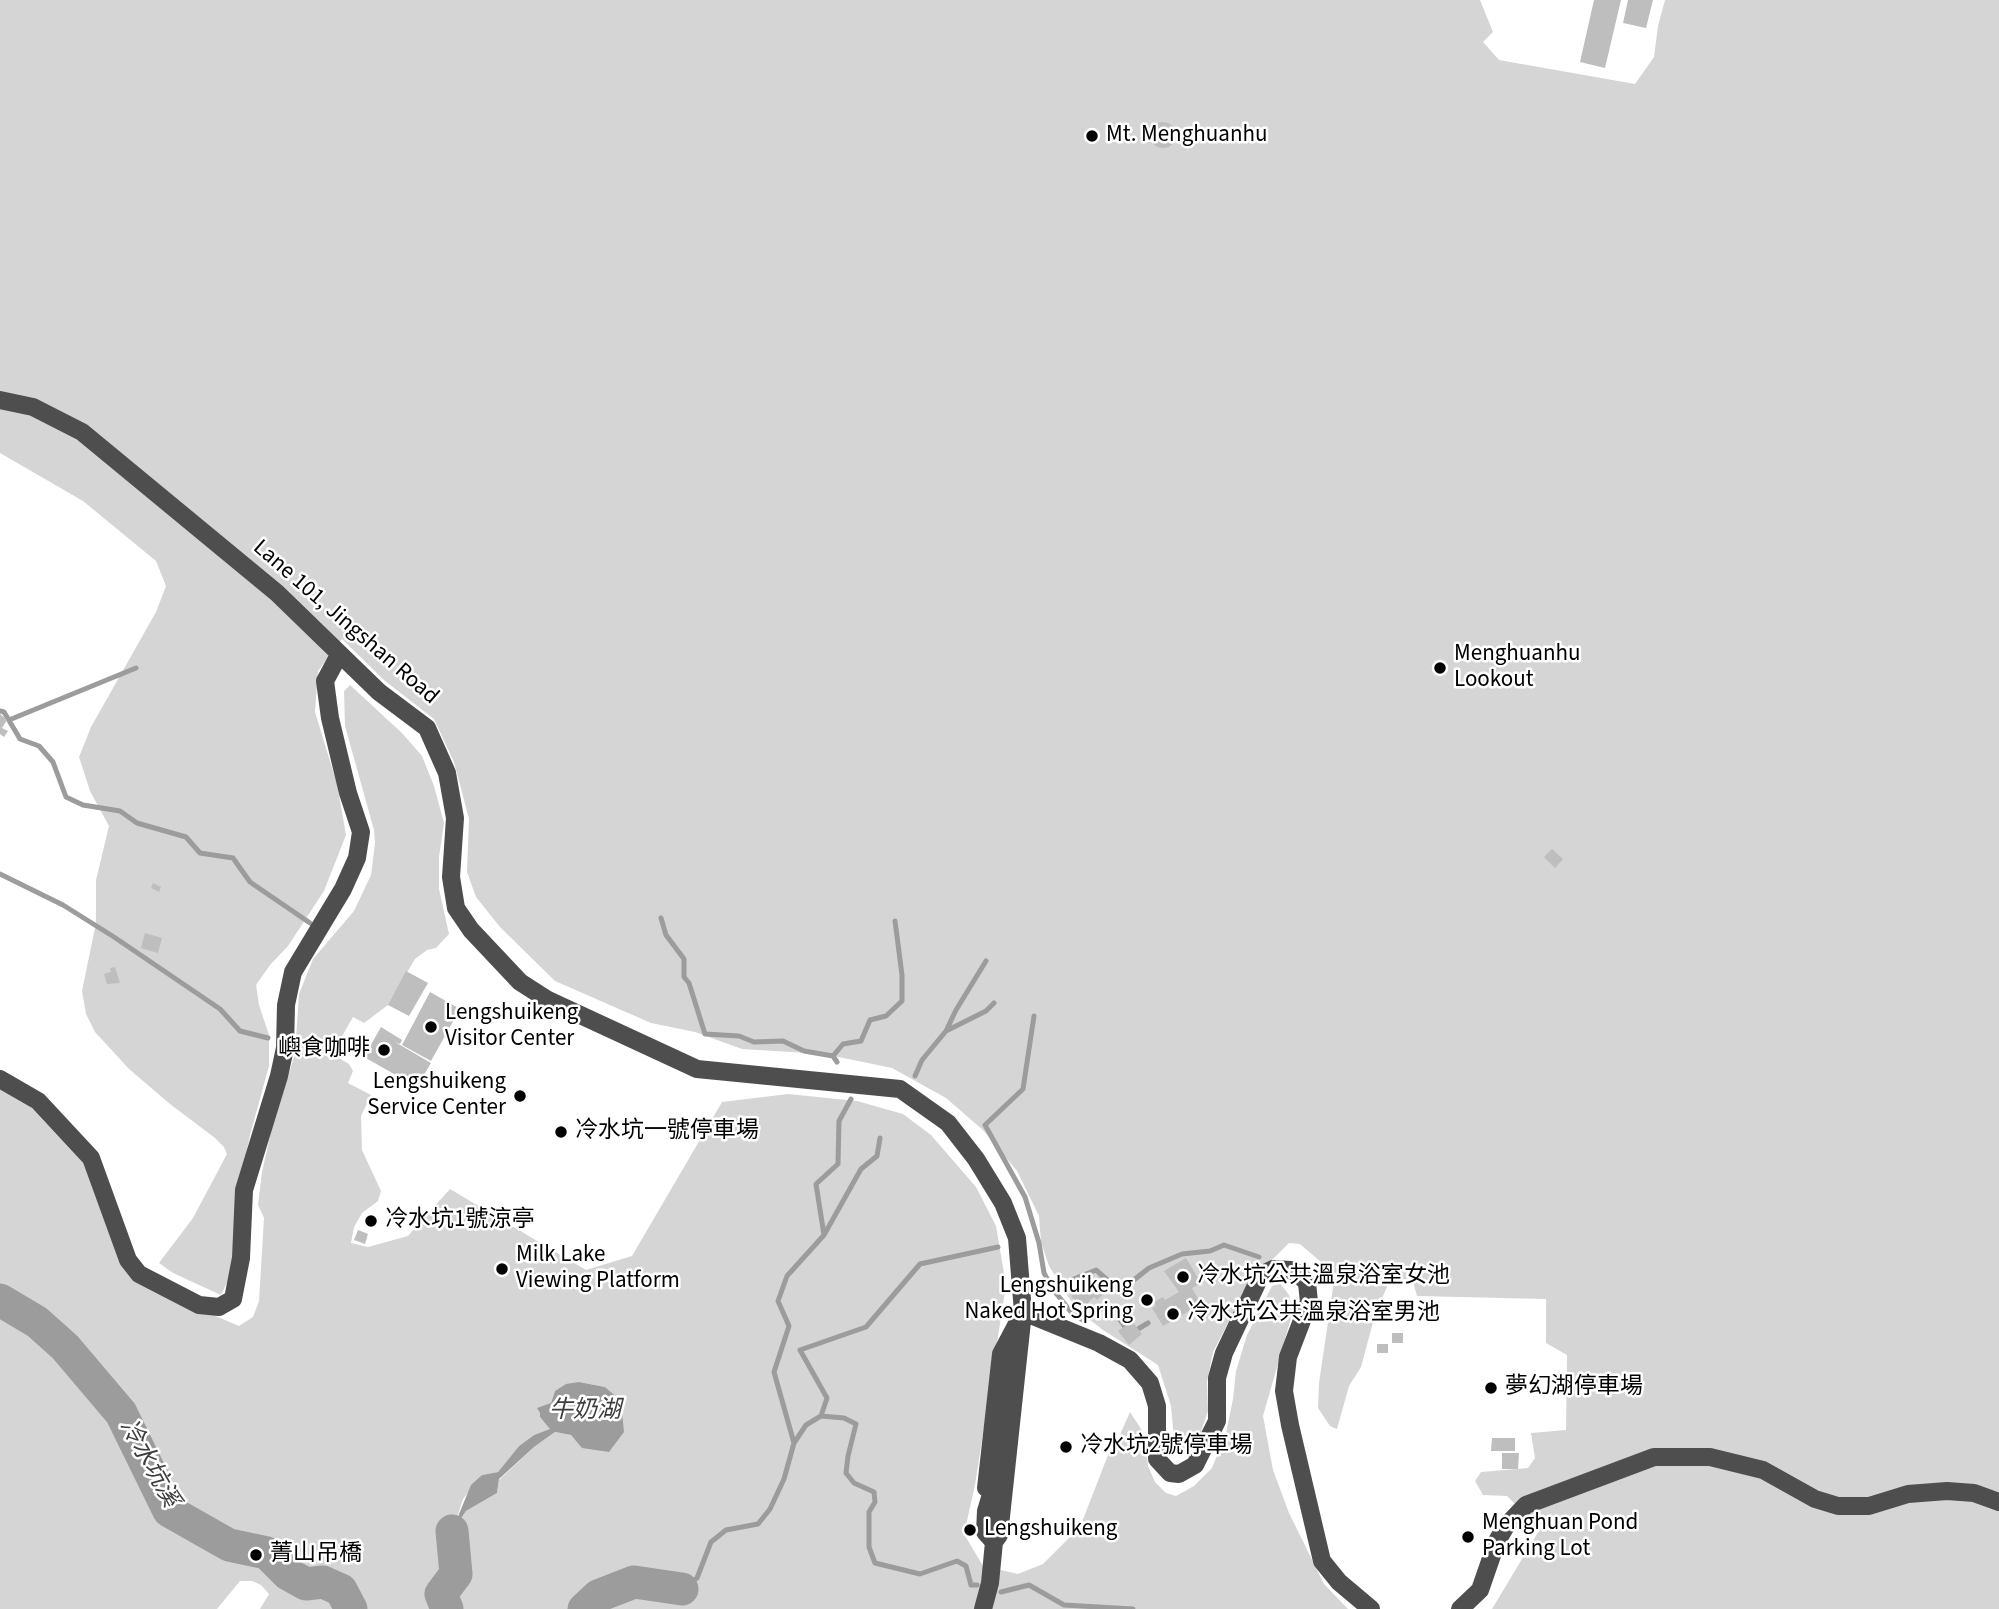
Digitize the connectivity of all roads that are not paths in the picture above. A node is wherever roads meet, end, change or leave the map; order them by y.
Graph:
1 (0, 400) edge
2 (339, 655) junction
3 (0, 1079) edge
4 (1023, 1312) junction
5 (986, 1475) junction
6 (1999, 1502) edge
7 (986, 1511) junction
8 (994, 1542) junction
9 (983, 1609) edge
10 (1371, 1609) edge
11 (1460, 1609) edge

1 - 2 street, Lane 101, Jingshan Road
2 - 3 street
2 - 4 street, Lane 101, Jingshan Road
4 - 5 street
4 - 7 street
4 - 8 street
4 - 10 street
5 - 7 street
5 - 8 street
6 - 11 street
7 - 8 street
8 - 9 street

